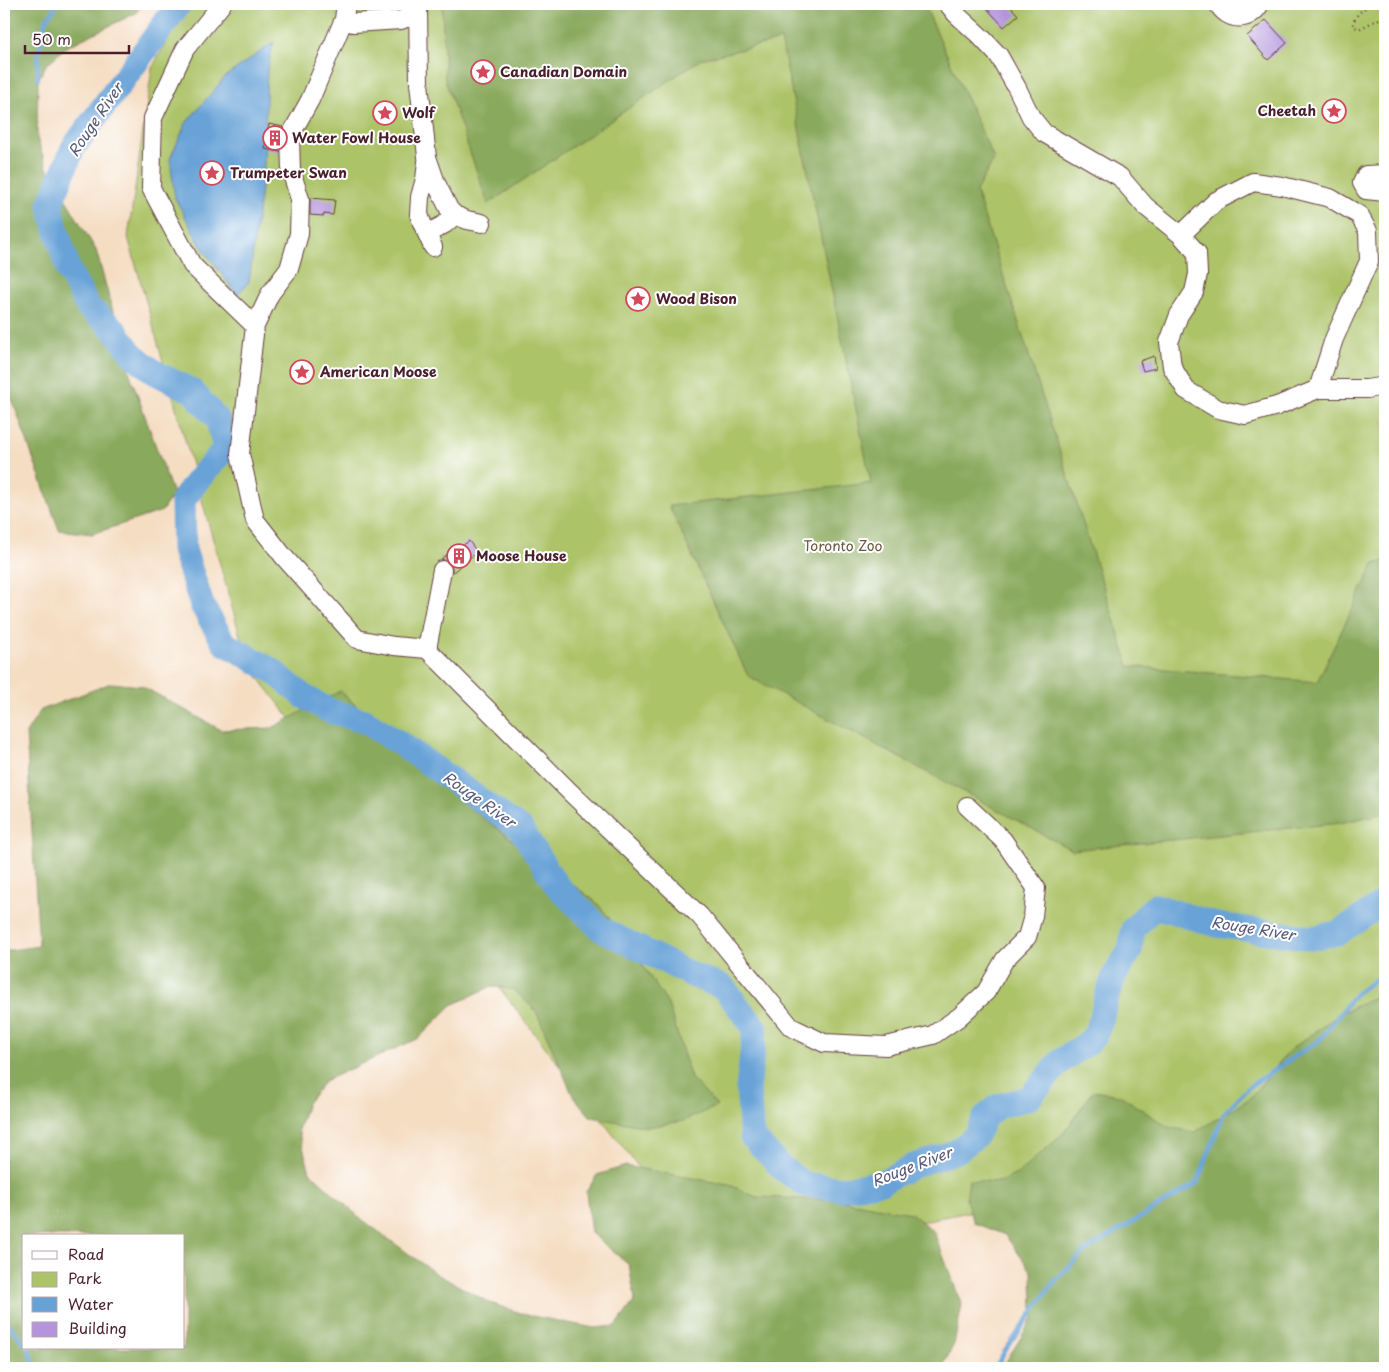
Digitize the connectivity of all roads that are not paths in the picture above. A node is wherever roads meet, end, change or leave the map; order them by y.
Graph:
1 (222, 4) edge
2 (948, 4) edge
3 (1218, 4) edge
4 (1260, 4) edge
5 (418, 6) edge
6 (345, 11) edge
7 (427, 157) junction
8 (1385, 174) edge
9 (1385, 192) edge
10 (455, 215) junction
11 (482, 223) dead end
12 (1181, 235) junction
13 (255, 326) junction
14 (1385, 386) edge
15 (1318, 389) junction
16 (442, 570) dead end
17 (427, 649) junction
18 (967, 806) dead end

1 - 13 street
2 - 12 street
3 - 4 street
5 - 6 street
5 - 7 street
6 - 13 street
7 - 10 street
7 - 10 street
8 - 9 street
10 - 11 street
12 - 15 street
12 - 15 street
13 - 17 street
14 - 15 street
16 - 17 street
17 - 18 street

